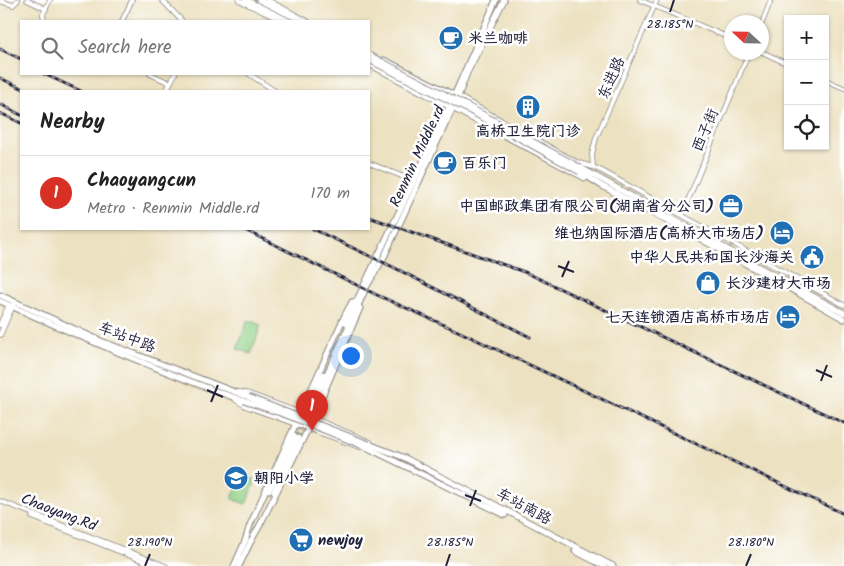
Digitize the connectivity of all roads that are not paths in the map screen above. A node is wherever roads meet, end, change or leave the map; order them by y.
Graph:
1 (18, 0) edge
2 (27, 0) edge
3 (50, 0) edge
4 (132, 0) edge
5 (162, 0) edge
6 (239, 0) edge
7 (246, 0) edge
8 (259, 0) edge
9 (267, 0) edge
10 (496, 0) edge
11 (504, 0) edge
12 (640, 0) edge
13 (657, 0) edge
14 (771, 0) edge
15 (0, 1) edge
16 (655, 6) junction
17 (46, 9) junction
18 (765, 15) edge
19 (44, 20) edge
20 (122, 20) edge
21 (181, 20) edge
22 (281, 20) edge
23 (288, 20) edge
24 (301, 20) edge
25 (305, 20) edge
26 (724, 36) edge
27 (370, 54) edge
28 (370, 55) edge
29 (769, 55) edge
30 (746, 60) edge
31 (370, 61) edge
32 (784, 62) edge
33 (370, 65) edge
34 (152, 75) edge
35 (174, 75) edge
36 (250, 75) edge
37 (829, 82) edge
38 (170, 83) junction
39 (844, 88) edge
40 (166, 90) edge
41 (273, 90) edge
42 (456, 96) junction
43 (452, 106) junction
44 (576, 162) junction
45 (370, 163) edge
46 (593, 167) junction
47 (581, 170) junction
48 (414, 181) junction
49 (603, 184) junction
50 (682, 215) junction
51 (366, 284) junction
52 (0, 295) edge
53 (0, 300) edge
54 (843, 303) edge
55 (12, 304) junction
56 (844, 313) edge
57 (844, 319) edge
58 (0, 325) edge
59 (0, 336) edge
60 (230, 393) junction
61 (312, 402) tunnel mouth
62 (300, 413) junction
63 (313, 418) junction
64 (294, 424) junction
65 (308, 429) junction
66 (296, 437) tunnel mouth
67 (368, 445) joint
68 (379, 450) junction
69 (0, 502) edge
70 (248, 541) junction
71 (156, 566) edge
72 (166, 566) edge
73 (234, 566) edge
74 (239, 566) edge
75 (604, 566) edge
76 (613, 566) edge

1 - 15 street
2 - 17 street
3 - 17 street
4 - 20 street
5 - 21 street
6 - 22 main road
7 - 23 main road
8 - 24 main road
9 - 25 main road
10 - 42 main road, Renmin Middle.rd
11 - 42 main road, Renmin Middle.rd
12 - 16 street
13 - 16 street, 东进路
14 - 18 street
16 - 26 street
16 - 46 street, 东进路
17 - 19 street
27 - 42 main road
28 - 47 main road, bridge
29 - 32 street
30 - 50 street, 西子街
31 - 47 main road, bridge
33 - 43 main road
34 - 38 street
35 - 38 street
36 - 41 street
37 - 39 street
38 - 40 street
42 - 43 main road, Renmin Middle.rd
42 - 44 main road
43 - 48 main road, Renmin Middle.rd
43 - 49 main road
43 - 51 main road, Renmin Middle.rd
44 - 46 street
44 - 49 main road
45 - 48 street
46 - 50 street
47 - 49 main road
48 - 51 main road, Renmin Middle.rd
49 - 56 main road
49 - 57 main road
50 - 54 street
51 - 61 main road, Renmin Middle.rd
51 - 62 main road
51 - 63 main road
52 - 55 main road, 车站中路
53 - 55 main road, 车站中路
55 - 58 main road
55 - 59 main road
55 - 60 main road, 车站中路
60 - 62 main road
60 - 64 main road
60 - 67 main road, 车站中路, bridge
62 - 63 main road
62 - 64 main road
63 - 65 main road
63 - 68 main road
64 - 65 main road
64 - 70 main road
65 - 68 main road
65 - 70 main road
66 - 70 main road
67 - 68 main road, 车站南路
68 - 75 main road, 车站南路
68 - 76 main road, 车站南路
69 - 71 street, Chaoyang.Rd
69 - 72 street, Chaoyang.Rd
70 - 73 main road
70 - 74 main road

